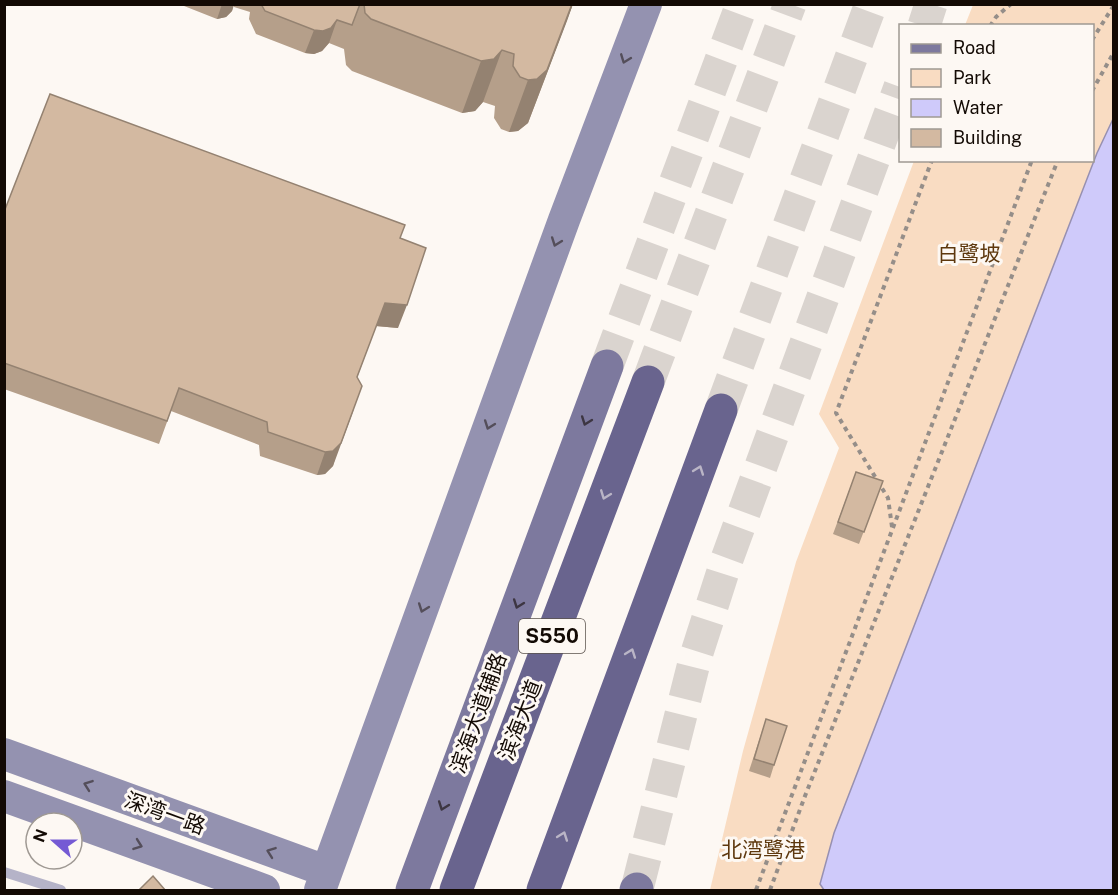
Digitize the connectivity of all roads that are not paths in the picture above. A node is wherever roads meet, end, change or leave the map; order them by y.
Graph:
1 (646, 4) edge
2 (607, 366) tunnel mouth
3 (648, 382) tunnel mouth
4 (721, 410) tunnel mouth
5 (4, 754) edge
6 (4, 796) edge
7 (4, 872) edge
8 (323, 881) edge
9 (26, 886) edge
10 (61, 891) edge
11 (264, 891) edge
12 (412, 891) edge
13 (456, 891) edge
14 (543, 891) edge

1 -> 8 street
2 -> 12 main road, 滨海大道辅路
3 -> 13 highway, 滨海大道 / S550
14 -> 4 highway
8 -> 5 street, 深湾一路
6 -> 11 street, 深湾一路
7 - 9 lane
9 - 10 lane

